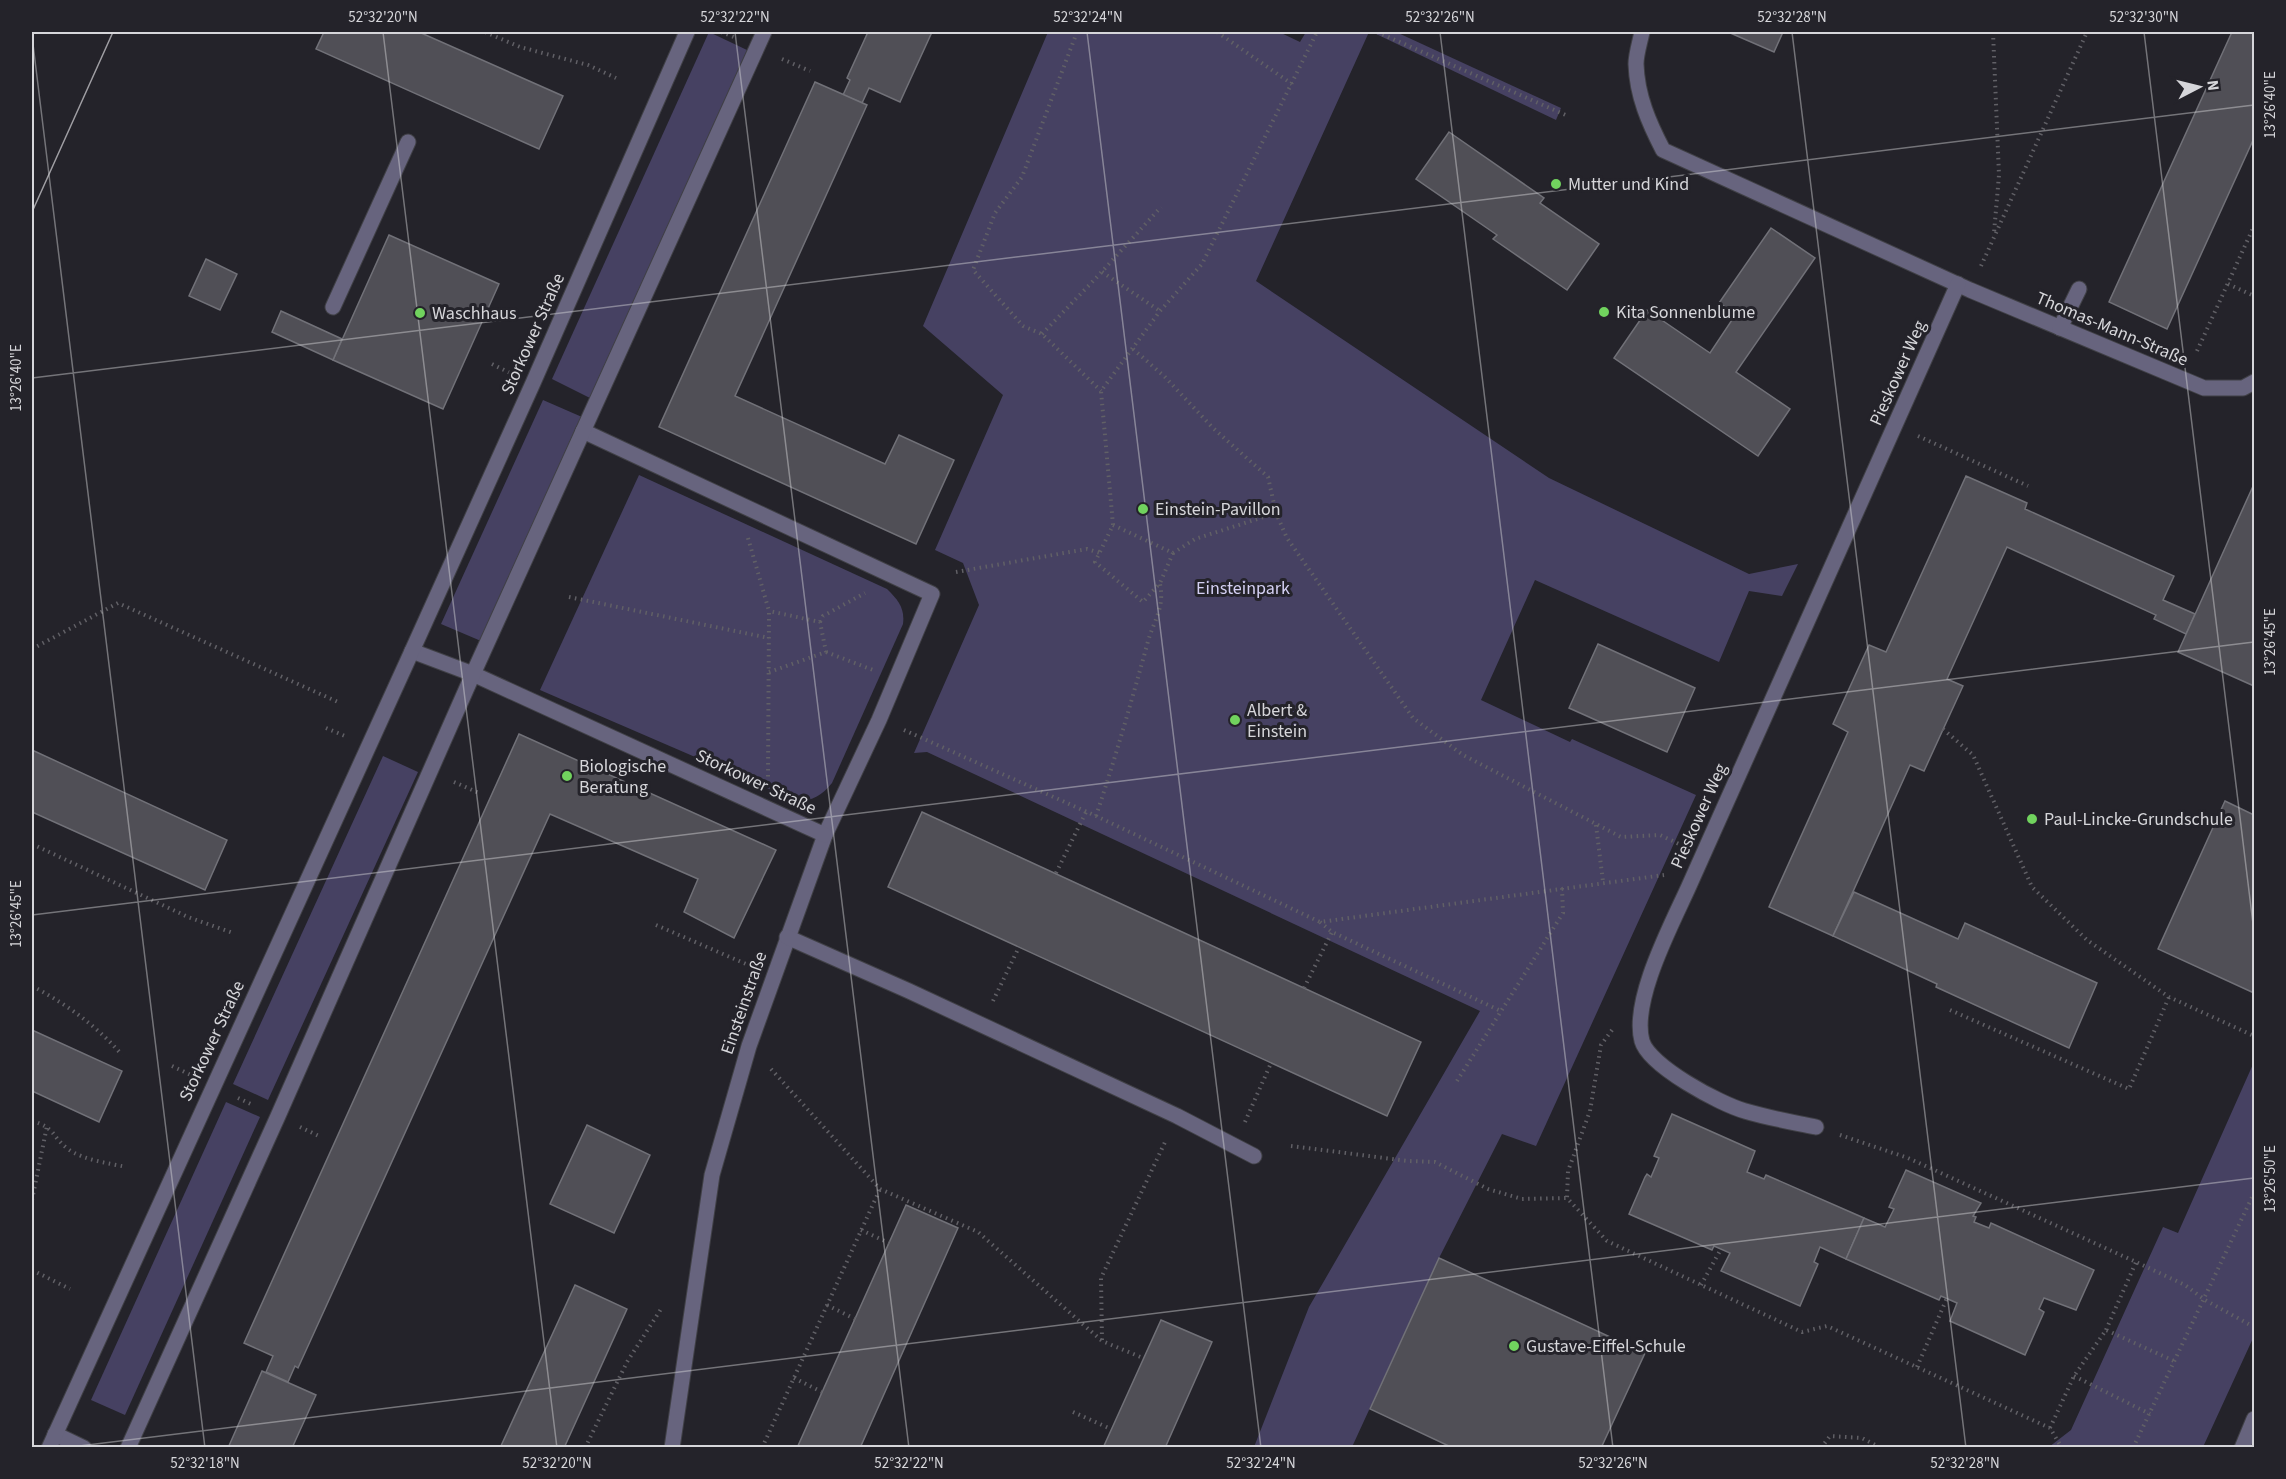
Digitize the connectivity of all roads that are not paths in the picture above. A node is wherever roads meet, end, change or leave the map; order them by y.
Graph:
1 (687, 32) edge
2 (764, 32) edge
3 (1642, 32) edge
4 (408, 142) dead end
5 (1958, 284) junction
6 (2079, 289) dead end
7 (333, 307) dead end
8 (2060, 328) junction
9 (2254, 382) edge
10 (583, 431) junction
11 (412, 651) junction
12 (473, 674) junction
13 (825, 835) junction
14 (787, 937) junction
15 (1816, 1127) road end
16 (1254, 1156) dead end
17 (2254, 1419) edge
18 (52, 1441) edge
19 (84, 1448) edge
20 (128, 1448) edge
21 (672, 1448) edge
22 (2242, 1448) edge

1 - 11 street, Storkower Straße
2 - 10 street
3 - 5 street
4 - 7 street
5 - 8 street, Thomas-Mann-Straße
5 - 15 street, Pieskower Weg
6 - 8 street
8 - 9 street, Thomas-Mann-Straße
10 - 12 street
10 - 13 street, Einsteinstraße
11 - 12 street, Storkower Straße
11 - 18 street, Storkower Straße
12 - 13 street, Storkower Straße
12 - 20 street
13 - 14 street, Einsteinstraße
14 - 16 street
14 - 21 street, Einsteinstraße
17 - 22 street
18 - 19 street

